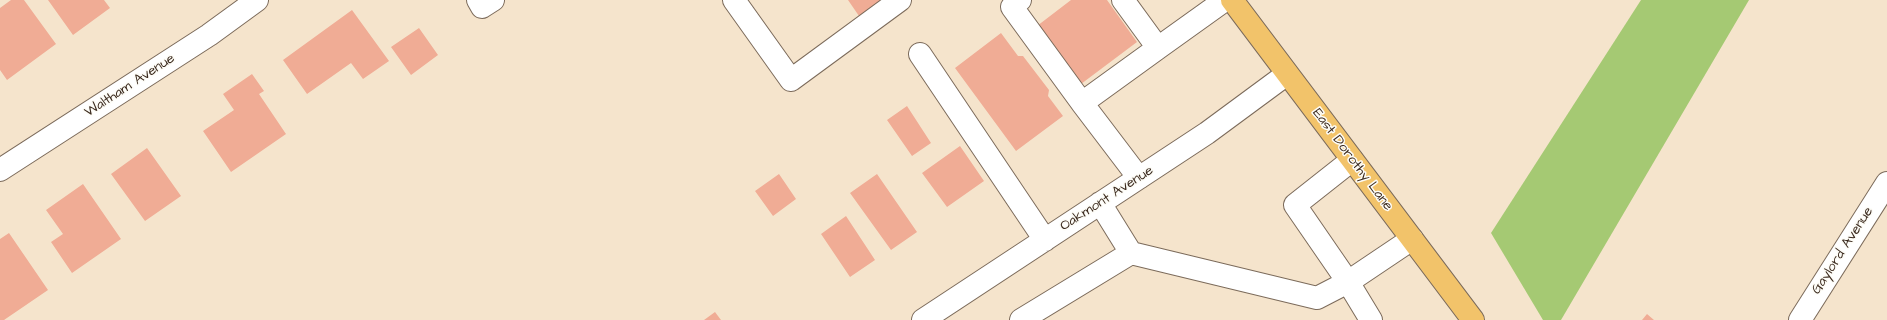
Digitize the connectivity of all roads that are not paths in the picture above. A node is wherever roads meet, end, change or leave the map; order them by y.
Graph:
1 (257, 0) edge
2 (478, 0) edge
3 (493, 0) edge
4 (734, 0) edge
5 (900, 0) edge
6 (1020, 0) edge
7 (1123, 0) edge
8 (1225, 0) edge
9 (1232, 0) edge
10 (1158, 48) junction
11 (920, 54) dead end
12 (1287, 74) junction
13 (1082, 103) junction
14 (1352, 160) junction
15 (0, 170) edge
16 (1139, 178) junction
17 (1887, 183) edge
18 (1100, 203) junction
19 (1412, 238) junction
20 (1045, 240) junction
21 (1131, 253) junction
22 (1348, 282) junction
23 (923, 320) edge
24 (1021, 320) edge
25 (1371, 320) edge
26 (1473, 320) edge
27 (1800, 320) edge

1 - 15 street, Waltham Avenue
2 - 3 street
4 - 5 street
6 - 13 street
7 - 10 street
8 - 10 street
9 - 12 main road, East Dorothy Lane
10 - 13 street
11 - 20 street
12 - 14 main road, East Dorothy Lane
12 - 16 street, Oakmont Avenue
13 - 16 street
14 - 19 main road, East Dorothy Lane
14 - 22 street
16 - 18 street, Oakmont Avenue
17 - 27 street, Gaylord Avenue
18 - 20 street, Oakmont Avenue
18 - 21 street
19 - 22 street
19 - 26 main road, East Dorothy Lane
20 - 23 street, Oakmont Avenue
21 - 22 street
21 - 24 street
22 - 25 street

